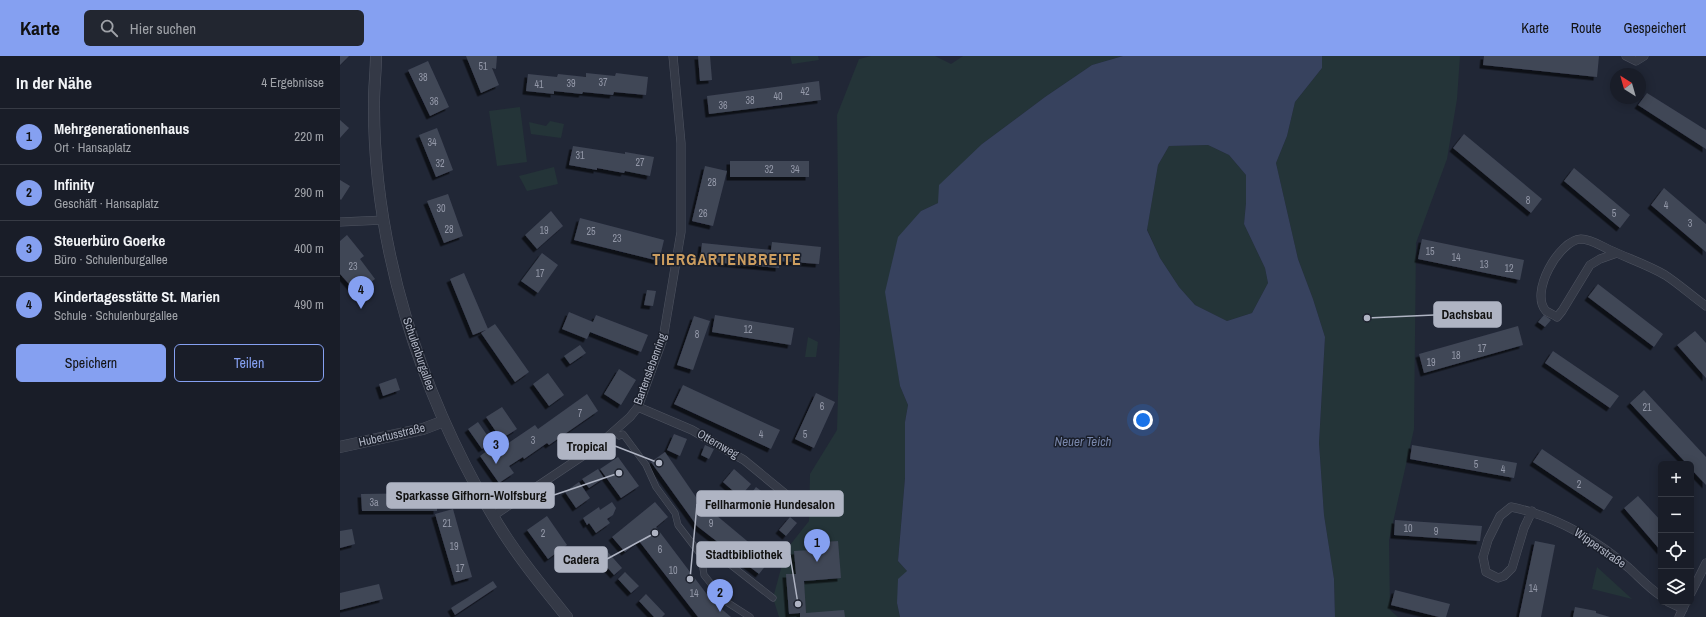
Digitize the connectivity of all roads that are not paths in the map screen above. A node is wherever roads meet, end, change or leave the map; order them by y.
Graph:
1 (376, 56) edge
2 (673, 56) edge
3 (1626, 56) edge
4 (1644, 56) edge
5 (384, 220) junction
6 (340, 222) edge
7 (1617, 253) junction
8 (1706, 306) edge
9 (638, 407) junction
10 (444, 421) junction
11 (614, 431) junction
12 (340, 447) edge
13 (789, 497) dead end
14 (1532, 511) junction
15 (493, 516) junction
16 (701, 555) junction
17 (1706, 563) edge
18 (1694, 587) edge
19 (1658, 593) edge
20 (773, 598) dead end
21 (1685, 605) edge
22 (567, 617) edge
23 (750, 617) edge
24 (1679, 617) edge

1 - 5 street, Schulenburgallee
2 - 9 street, Bartenslebenring
3 - 4 street
5 - 6 street
5 - 10 street, Schulenburgallee
7 - 7 street
7 - 8 street
9 - 11 street, Bartenslebenring
9 - 13 street, Otternweg
10 - 12 street, Hubertusstraße
10 - 15 street, Schulenburgallee
11 - 15 street, Bartenslebenring
11 - 16 street
14 - 14 street, Wipperstraße
14 - 19 street, Wipperstraße
15 - 22 street, Schulenburgallee
16 - 20 street
16 - 23 street
17 - 18 street
21 - 24 street

